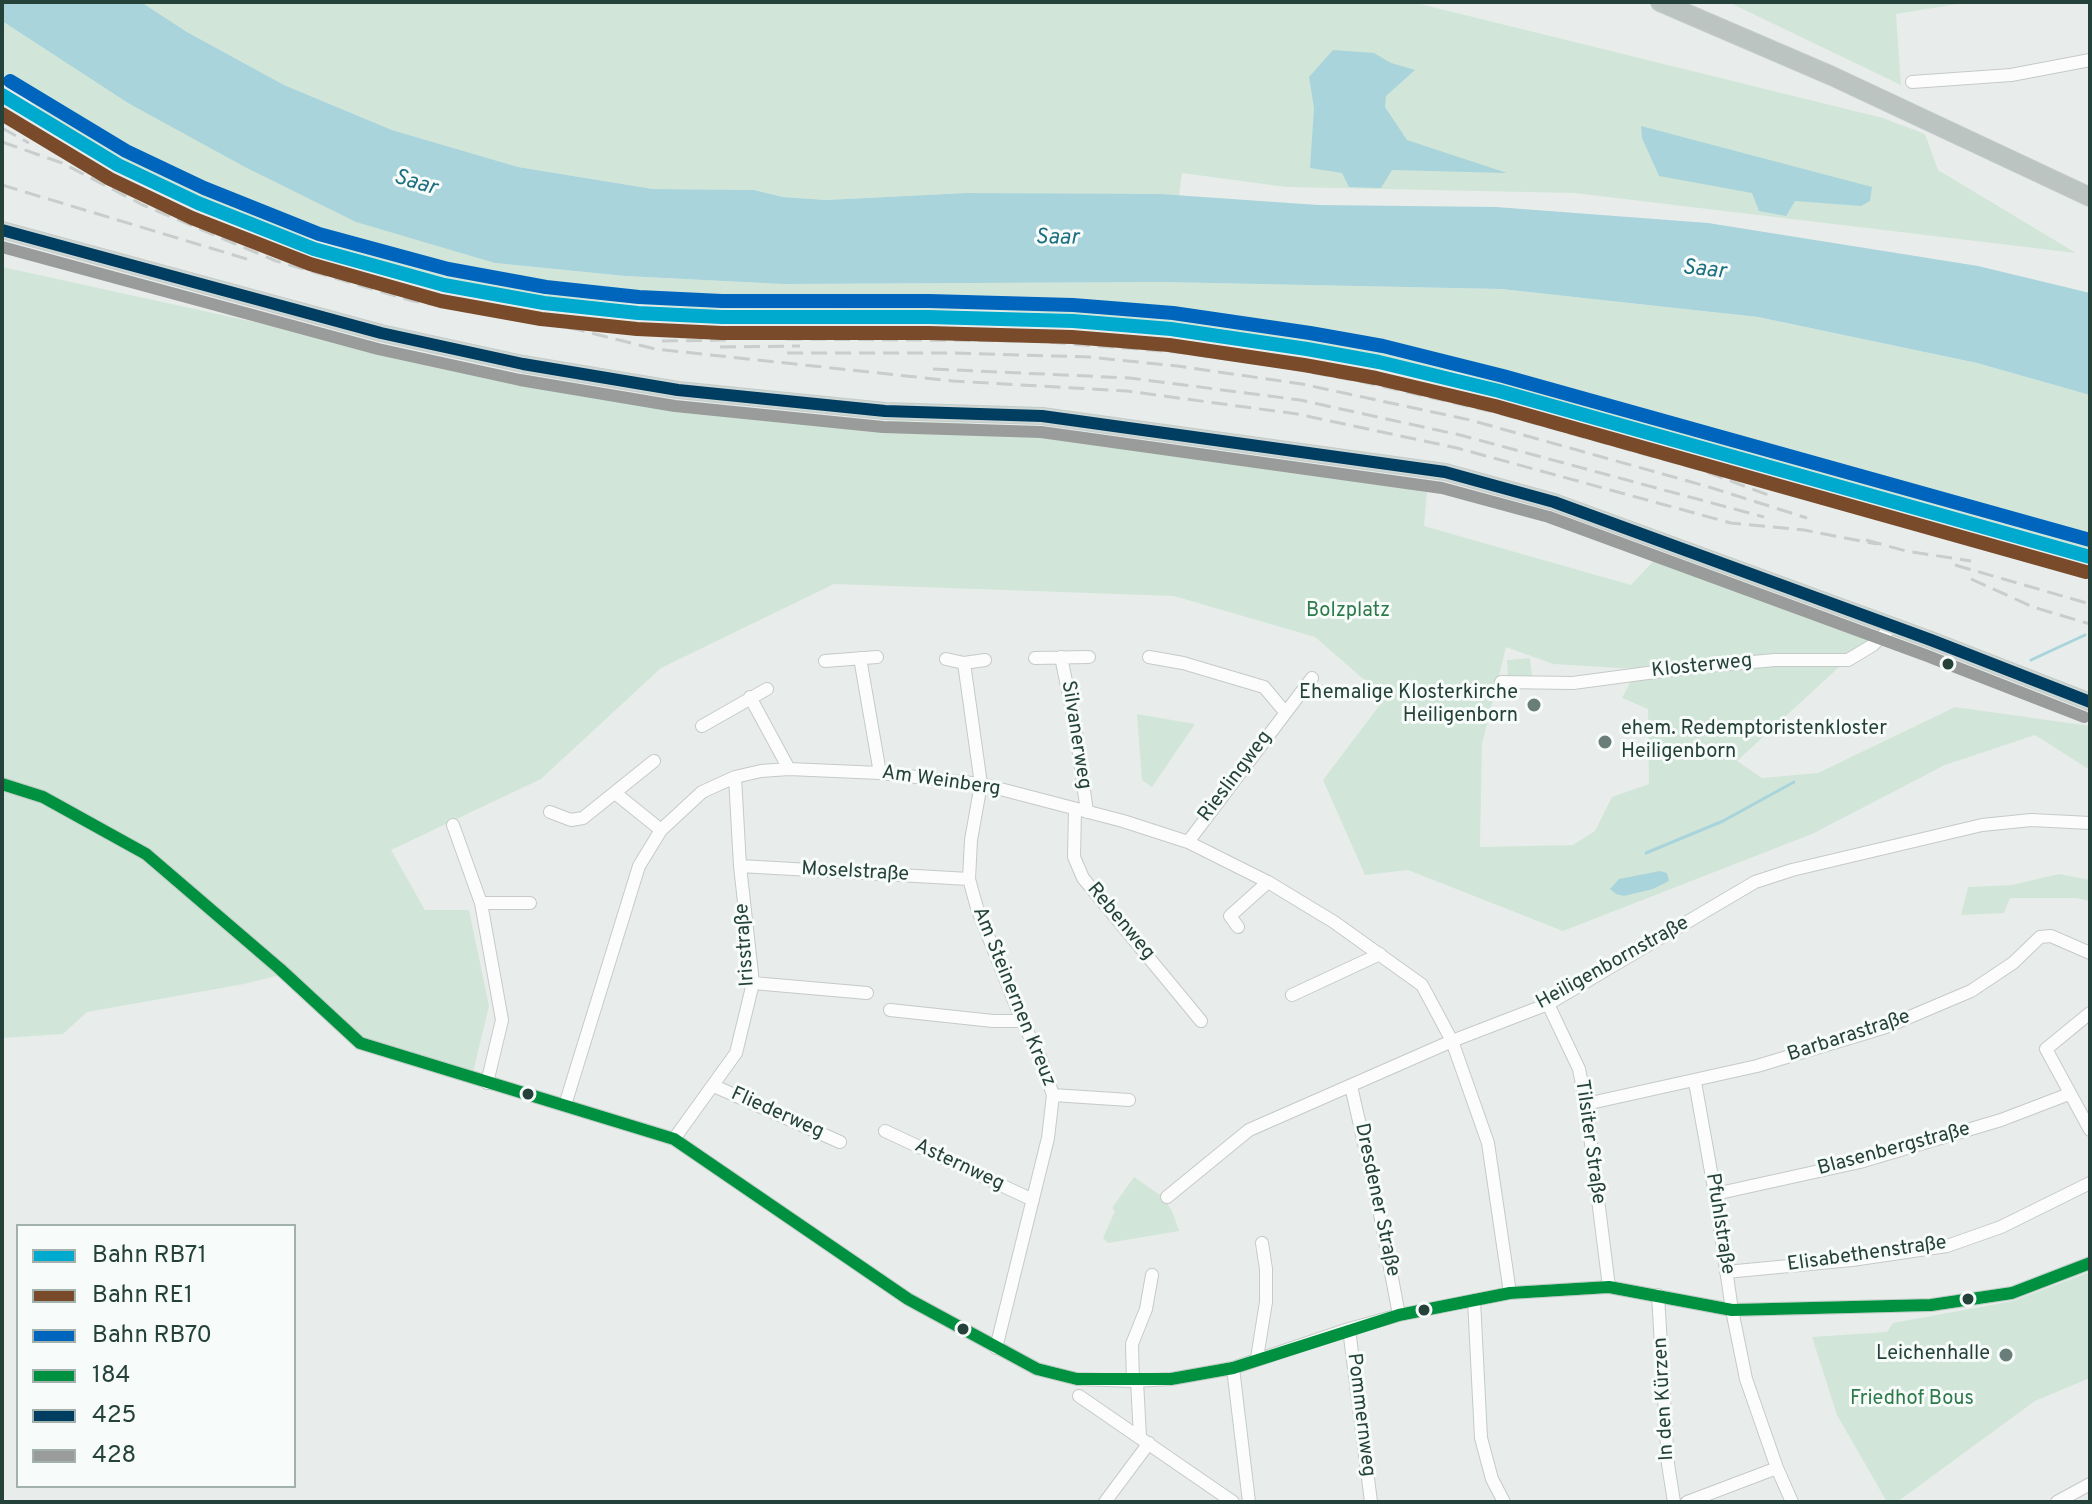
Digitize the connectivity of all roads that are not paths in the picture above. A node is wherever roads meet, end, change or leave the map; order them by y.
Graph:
1 (1660, 2) edge
2 (1692, 2) edge
3 (2090, 60) edge
4 (1834, 70) junction
5 (1912, 82) dead end
6 (2039, 166) junction
7 (2090, 183) edge
8 (2090, 197) edge
9 (2, 230) edge
10 (1893, 626) junction
11 (877, 657) dead end
12 (1061, 657) junction
13 (1089, 657) dead end
14 (1149, 657) dead end
15 (860, 658) junction
16 (1035, 658) dead end
17 (946, 659) dead end
18 (985, 660) dead end
19 (825, 661) dead end
20 (964, 663) junction
21 (1312, 678) dead end
22 (1501, 682) dead end
23 (767, 689) dead end
24 (750, 697) junction
25 (2090, 702) edge
26 (1285, 712) junction
27 (702, 726) dead end
28 (654, 761) dead end
29 (789, 769) junction
30 (880, 773) junction
31 (735, 777) junction
32 (2, 784) edge
33 (981, 784) junction
34 (615, 793) junction
35 (1081, 810) junction
36 (550, 812) dead end
37 (2090, 823) edge
38 (453, 825) dead end
39 (661, 830) junction
40 (1188, 842) junction
41 (740, 866) junction
42 (969, 879) junction
43 (1268, 882) junction
44 (481, 903) junction
45 (530, 903) dead end
46 (1238, 927) dead end
47 (2090, 953) edge
48 (1380, 954) junction
49 (753, 983) junction
50 (867, 993) dead end
51 (1292, 995) dead end
52 (1548, 1004) junction
53 (890, 1010) dead end
54 (2090, 1013) edge
55 (1022, 1021) junction
56 (1201, 1021) dead end
57 (1452, 1041) junction
58 (1695, 1082) junction
59 (487, 1083) junction
60 (714, 1086) junction
61 (1351, 1086) junction
62 (2069, 1094) junction
63 (1053, 1095) junction
64 (1129, 1100) dead end
65 (1586, 1104) junction
66 (565, 1105) junction
67 (2090, 1130) edge
68 (885, 1131) dead end
69 (674, 1139) junction
70 (840, 1142) dead end
71 (2090, 1183) edge
72 (1715, 1194) junction
73 (1167, 1197) dead end
74 (1033, 1200) junction
75 (1262, 1243) dead end
76 (2090, 1263) edge
77 (1726, 1272) junction
78 (1152, 1275) dead end
79 (1609, 1287) junction
80 (1510, 1293) junction
81 (1658, 1295) junction
82 (1474, 1300) junction
83 (1732, 1310) junction
84 (1399, 1315) junction
85 (1349, 1329) junction
86 (996, 1348) junction
87 (1257, 1358) junction
88 (1233, 1368) junction
89 (1135, 1381) junction
90 (1079, 1396) dead end
91 (1144, 1440) junction
92 (1777, 1468) junction
93 (2090, 1484) edge
94 (1105, 1502) edge
95 (1233, 1502) edge
96 (1249, 1502) edge
97 (1371, 1502) edge
98 (1504, 1502) edge
99 (1674, 1502) edge
100 (1687, 1502) edge
101 (1792, 1502) edge
102 (2057, 1502) edge

1 - 4 highway
2 - 4 highway
3 - 5 street
4 - 6 highway
6 - 7 highway
6 - 8 highway
9 - 10 main road
10 - 22 street, Klosterweg
10 - 25 main road
11 - 15 street
12 - 13 street, Silvanerweg
12 - 16 street, Silvanerweg
12 - 35 street, Silvanerweg
14 - 26 street, Rieslingweg
15 - 19 street
15 - 30 street
17 - 20 street
18 - 20 street
20 - 33 street, Am Steinernen Kreuz
21 - 26 street, Rieslingweg
23 - 24 street
24 - 27 street
24 - 29 street
26 - 40 street, Rieslingweg
28 - 34 street
29 - 30 street, Am Weinberg
29 - 31 street, Am Weinberg
30 - 33 street, Am Weinberg
31 - 39 street, Am Weinberg
31 - 41 street, Irisstraße
32 - 59 street
33 - 35 street, Am Weinberg
33 - 42 street, Am Steinernen Kreuz
34 - 36 street
34 - 39 street
35 - 40 street, Am Weinberg
35 - 56 street, Rebenweg
37 - 52 street, Heiligenbornstraße
38 - 44 street
39 - 66 street, Am Weinberg
40 - 43 street, Am Weinberg
41 - 42 street, Moselstraße
41 - 49 street, Irisstraße
42 - 55 street, Am Steinernen Kreuz
43 - 46 street
43 - 48 street, Am Weinberg
44 - 45 street
44 - 59 street
47 - 58 street, Barbarastraße
48 - 51 street
48 - 57 street, Am Weinberg
49 - 50 street
49 - 60 street, Irisstraße
52 - 57 street, Heiligenbornstraße
52 - 65 street, Tilsiter Straße
53 - 55 street
54 - 62 street
55 - 63 street, Am Steinernen Kreuz
57 - 61 street, Heiligenbornstraße
57 - 80 street, Am Weinberg
58 - 65 street, Barbarastraße
58 - 72 street, Pfuhlstraße
59 - 66 street
60 - 69 street, Irisstraße
60 - 70 street, Fliederweg
61 - 73 street, Heiligenbornstraße
61 - 84 street, Dresdener Straße
62 - 67 street
62 - 72 street, Blasenbergstraße
63 - 64 street
63 - 74 street, Am Steinernen Kreuz
65 - 79 street, Tilsiter Straße
66 - 69 street
68 - 74 street, Asternweg
69 - 86 street
71 - 77 street, Elisabethenstraße
72 - 77 street, Pfuhlstraße
74 - 86 street, Am Steinernen Kreuz
75 - 87 street
76 - 83 street
77 - 83 street, Pfuhlstraße
78 - 89 street
79 - 80 street
79 - 81 street
80 - 82 street
81 - 83 street
81 - 99 street, In den Kürzen
82 - 84 street
82 - 98 street
83 - 92 street, Pfuhlstraße
84 - 85 street
85 - 87 street
85 - 97 street, Pommernweg
86 - 89 street
87 - 88 street
88 - 89 street
88 - 96 street
89 - 91 street
90 - 91 street
91 - 94 street
91 - 95 street
92 - 100 street
92 - 101 street, Pfuhlstraße
93 - 102 street

